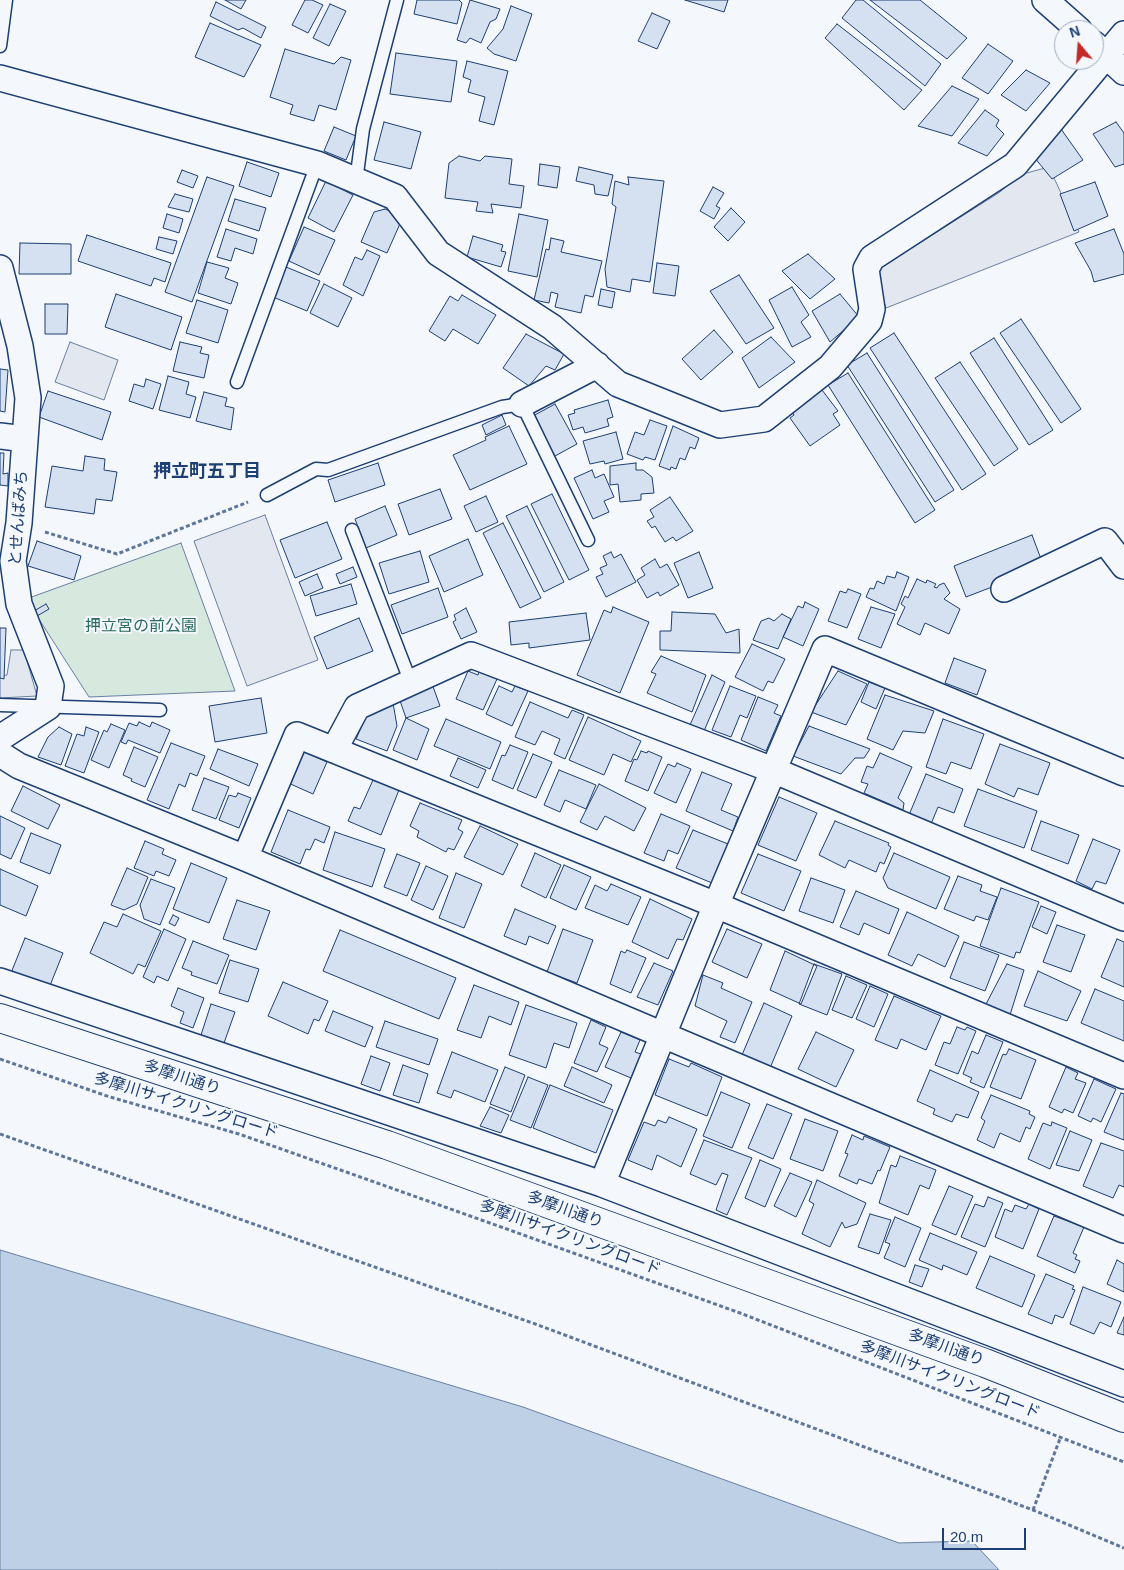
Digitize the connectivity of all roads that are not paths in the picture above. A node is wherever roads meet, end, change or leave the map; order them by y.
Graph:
1 (6, 0) edge
2 (397, 0) edge
3 (1045, 0) edge
4 (1068, 20) edge
5 (1124, 34) edge
6 (0, 46) edge
7 (1104, 46) edge
8 (1104, 53) edge
9 (1085, 70) edge
10 (1124, 72) edge
11 (0, 78) edge
12 (317, 164) junction
13 (356, 181) junction
14 (0, 268) edge
15 (10, 345) edge
16 (597, 365) junction
17 (237, 382) dead end
18 (522, 404) junction
19 (0, 436) edge
20 (25, 439) junction
21 (268, 495) road end
22 (352, 530) dead end
23 (588, 540) dead end
24 (6, 562) edge
25 (1124, 566) edge
26 (1004, 589) dead end
27 (411, 683) junction
28 (0, 705) edge
29 (48, 708) junction
30 (160, 710) dead end
31 (0, 738) edge
32 (334, 750) junction
33 (0, 754) edge
34 (773, 770) junction
35 (1124, 773) edge
36 (245, 858) junction
37 (716, 905) junction
38 (1124, 918) edge
39 (0, 981) edge
40 (0, 1018) edge
41 (663, 1034) junction
42 (1124, 1076) edge
43 (602, 1184) junction
44 (1124, 1230) edge
45 (1124, 1384) edge
46 (1124, 1418) edge

1 - 6 lane
2 - 13 lane
3 - 4 street
5 - 7 street
8 - 10 street
9 - 16 street
11 - 12 street
12 - 13 street
12 - 17 lane
13 - 16 street
14 - 15 street, とせんばみち
15 - 20 street, とせんばみち
16 - 18 street
18 - 21 lane
18 - 23 lane
19 - 20 street
20 - 24 street, とせんばみち
22 - 27 lane
24 - 29 street, とせんばみち
25 - 26 street
27 - 32 street
27 - 34 street
28 - 29 lane
29 - 30 lane
29 - 31 street
32 - 36 street
32 - 37 street
33 - 36 street
34 - 35 street
34 - 37 street
34 - 38 street
36 - 41 street
37 - 41 street
37 - 42 street
39 - 43 street
40 - 46 street, 多摩川通り
41 - 43 street
41 - 44 street
43 - 45 street

